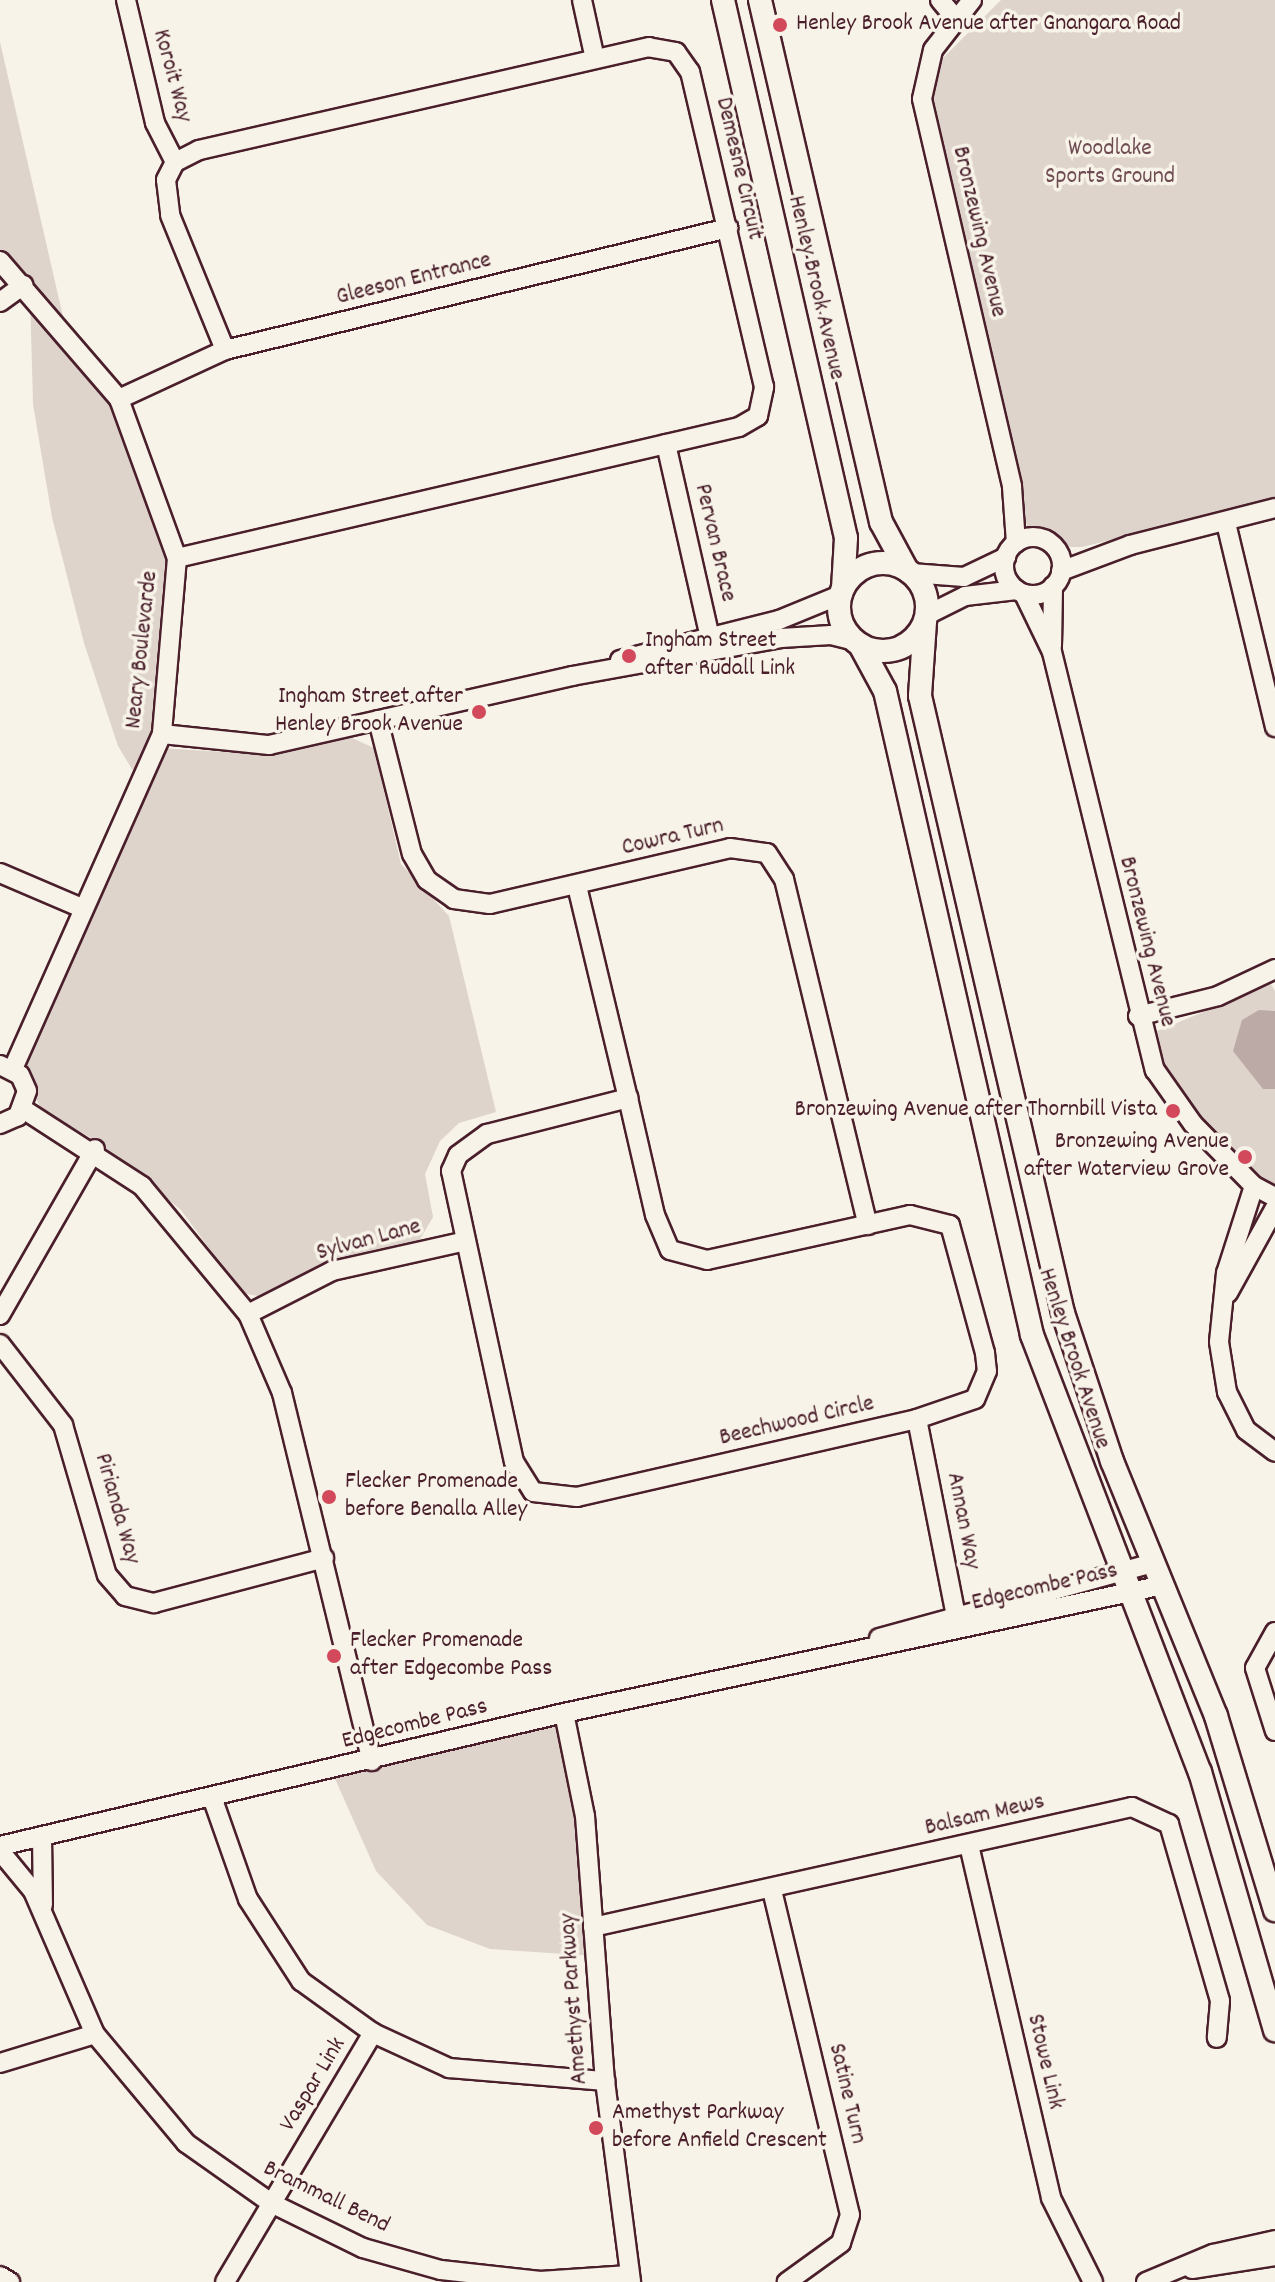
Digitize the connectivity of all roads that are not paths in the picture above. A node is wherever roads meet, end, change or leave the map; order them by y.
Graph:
1 (126, 0) edge
2 (582, 0) edge
3 (723, 0) edge
4 (760, 0) edge
5 (940, 0) edge
6 (972, 0) edge
7 (955, 18) junction
8 (595, 59) junction
9 (175, 162) junction
10 (728, 228) junction
11 (0, 261) edge
12 (23, 285) junction
13 (0, 302) edge
14 (225, 350) junction
15 (119, 399) junction
16 (666, 444) junction
17 (1275, 508) edge
18 (1226, 523) junction
19 (1019, 546) junction
20 (177, 558) junction
21 (1058, 570) junction
22 (909, 571) junction
23 (841, 592) junction
24 (1020, 592) junction
25 (926, 618) junction
26 (710, 633) junction
27 (858, 643) junction
28 (1052, 652) junction
29 (713, 653) junction
30 (572, 676) junction
31 (378, 720) junction
32 (1275, 727) edge
33 (162, 734) junction
34 (0, 873) edge
35 (577, 886) junction
36 (84, 909) junction
37 (1275, 969) edge
38 (1138, 1016) junction
39 (6, 1067) edge
40 (628, 1098) junction
41 (23, 1109) junction
42 (0, 1124) edge
43 (95, 1149) junction
44 (1254, 1186) junction
45 (1275, 1197) edge
46 (1275, 1208) edge
47 (868, 1225) junction
48 (462, 1242) junction
49 (1228, 1293) junction
50 (248, 1314) junction
51 (0, 1315) edge
52 (0, 1344) edge
53 (917, 1419) junction
54 (1275, 1452) edge
55 (324, 1558) junction
56 (1154, 1563) junction
57 (1124, 1583) junction
58 (1163, 1585) junction
59 (955, 1612) junction
60 (959, 1632) junction
61 (1275, 1632) edge
62 (843, 1652) junction
63 (564, 1713) junction
64 (1275, 1731) edge
65 (372, 1761) junction
66 (212, 1797) junction
67 (42, 1836) junction
68 (969, 1845) junction
69 (0, 1849) edge
70 (772, 1890) junction
71 (1275, 1910) edge
72 (44, 1917) junction
73 (593, 1927) junction
74 (1275, 2030) edge
75 (373, 2033) junction
76 (95, 2034) junction
77 (1217, 2038) dead end
78 (0, 2063) edge
79 (605, 2081) junction
80 (271, 2203) junction
81 (1275, 2240) edge
82 (1275, 2256) edge
83 (1182, 2269) junction
84 (0, 2276) edge
85 (440, 2276) edge
86 (630, 2279) edge
87 (10, 2282) edge
88 (225, 2282) edge
89 (787, 2282) edge
90 (1093, 2282) edge
91 (1146, 2282) edge

1 - 9 street, Koroit Way
2 - 8 street
3 - 23 main road, Henley Brook Avenue
4 - 22 main road, Henley Brook Avenue
5 - 7 street
6 - 7 street, Bronzewing Avenue
7 - 19 street, Bronzewing Avenue
8 - 9 street, Demesne Circuit
8 - 10 street, Demesne Circuit
9 - 14 street
10 - 14 street, Gleeson Entrance
10 - 16 street, Demesne Circuit
11 - 12 street, Neary Boulevarde
12 - 13 street
12 - 15 street, Neary Boulevarde
14 - 15 street, Gleeson Entrance
15 - 20 street, Neary Boulevarde
16 - 20 street, Demesne Circuit
16 - 26 street, Pervan Brace
17 - 18 street
18 - 21 street
18 - 32 street
19 - 21 street
19 - 22 street
19 - 24 street, Bronzewing Avenue
20 - 33 street, Neary Boulevarde
21 - 24 street
21 - 28 street, Bronzewing Avenue
22 - 23 main road
22 - 25 main road
23 - 26 street
23 - 27 main road
24 - 25 street
24 - 28 street, Bronzewing Avenue
25 - 27 main road
25 - 56 main road, Henley Brook Avenue
26 - 29 street, Pervan Brace
26 - 30 street
27 - 29 street
27 - 57 main road, Henley Brook Avenue
28 - 38 street, Bronzewing Avenue
29 - 30 street
30 - 31 street
31 - 33 street
31 - 35 street, Cowra Turn
33 - 36 street, Neary Boulevarde
34 - 36 street
35 - 40 street, Beechwood Circle
35 - 47 street, Cowra Turn
36 - 39 street, Neary Boulevarde
37 - 38 street
38 - 44 street, Bronzewing Avenue
39 - 41 street
40 - 47 street, Beechwood Circle
40 - 48 street, Beechwood Circle
41 - 42 street
41 - 43 street
43 - 50 street
43 - 51 street
44 - 45 street, Bronzewing Avenue
44 - 49 street
46 - 49 street
47 - 53 street, Beechwood Circle
48 - 50 street, Sylvan Lane
48 - 53 street, Beechwood Circle
49 - 54 street
50 - 55 street
52 - 55 street, Pirianda Way
53 - 59 street, Annan Way
55 - 65 street
56 - 57 street, Edgecombe Pass
56 - 58 main road, Henley Brook Avenue
57 - 58 street, Edgecombe Pass
57 - 59 street, Edgecombe Pass
57 - 60 street, Edgecombe Pass
57 - 74 main road, Henley Brook Avenue
58 - 71 main road, Henley Brook Avenue
59 - 60 street, Annan Way
59 - 62 street, Edgecombe Pass
60 - 62 street, Edgecombe Pass
61 - 64 street
62 - 63 street, Edgecombe Pass
63 - 65 street, Edgecombe Pass
63 - 73 street, Amethyst Parkway
65 - 66 street, Edgecombe Pass
66 - 67 street, Edgecombe Pass
66 - 75 street
67 - 69 street, Edgecombe Pass
67 - 72 street, Brammall Bend
68 - 70 street, Balsam Mews
68 - 77 street, Balsam Mews
68 - 90 street, Stowe Link
69 - 72 street, Brammall Bend
70 - 73 street, Balsam Mews
70 - 89 street, Satine Turn
72 - 76 street, Brammall Bend
73 - 79 street, Amethyst Parkway
75 - 79 street
75 - 80 street, Vaspar Link
76 - 78 street
76 - 80 street, Brammall Bend
79 - 86 street, Amethyst Parkway
80 - 85 street, Brammall Bend
80 - 88 street, Vaspar Link
81 - 83 street
82 - 83 street
83 - 91 street
84 - 87 street
85 - 86 street, Brammall Bend

